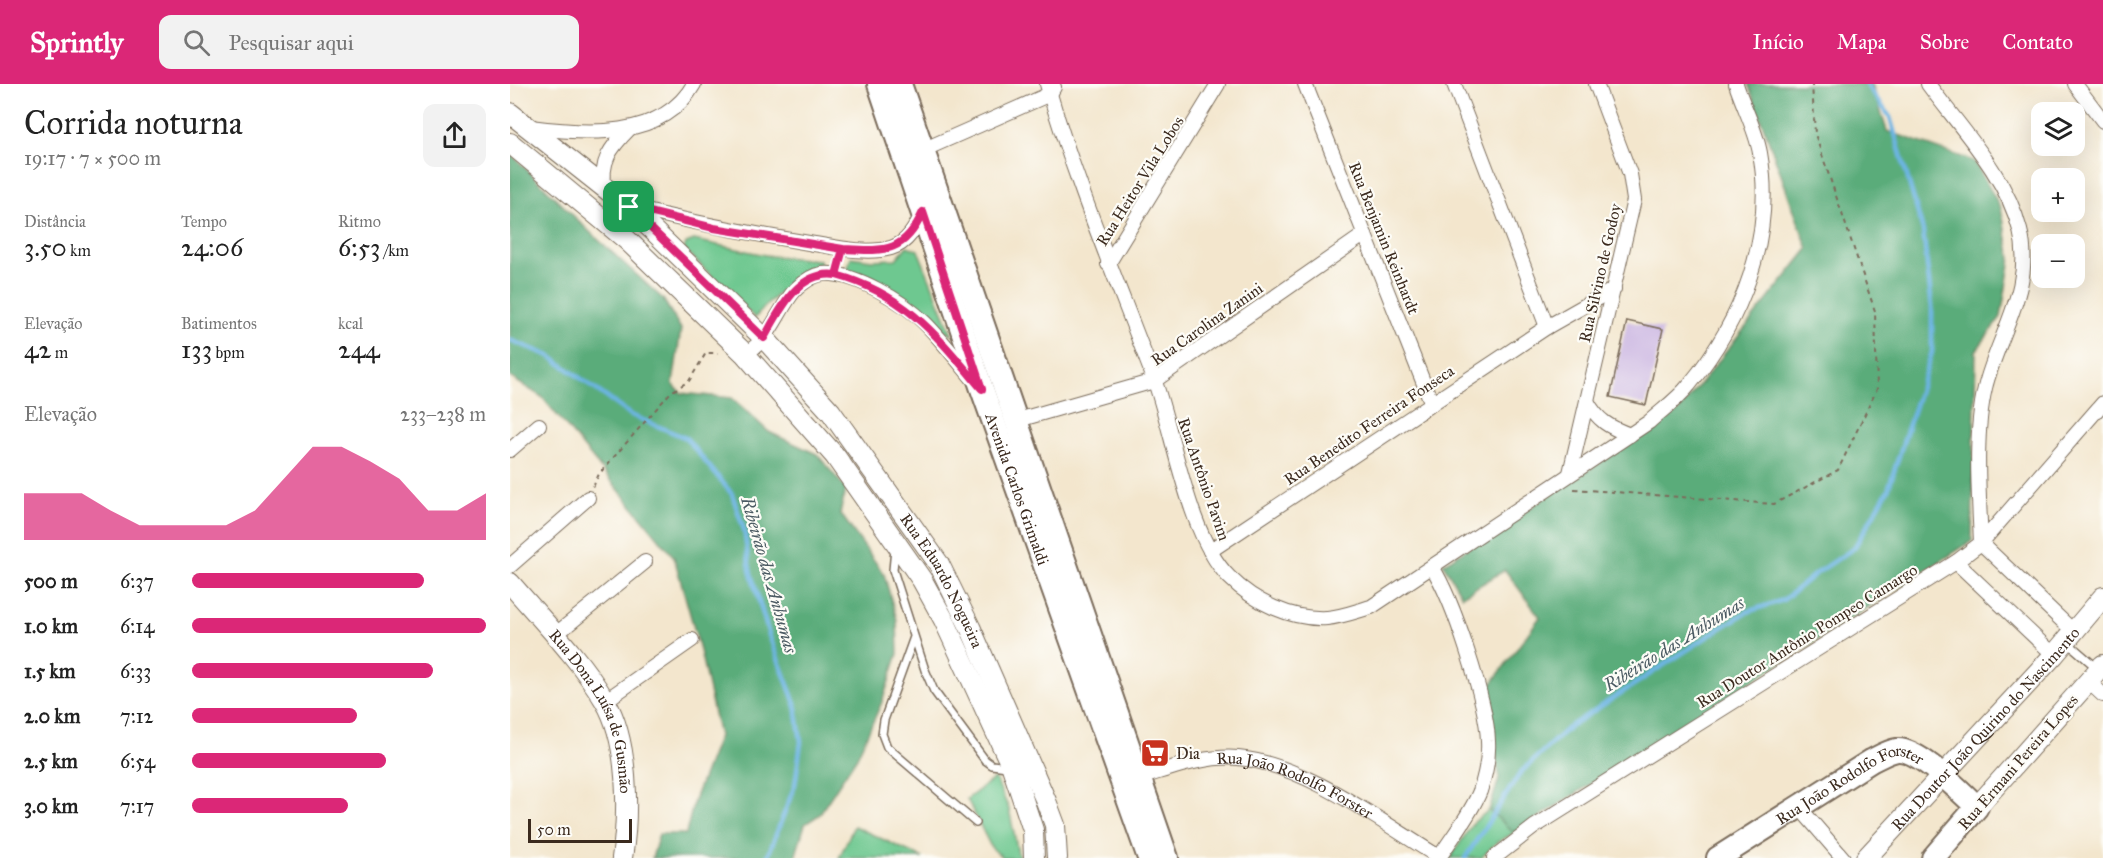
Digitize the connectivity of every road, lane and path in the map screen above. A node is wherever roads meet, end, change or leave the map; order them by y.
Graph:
1 (694, 84) edge
2 (879, 84) edge
3 (900, 84) edge
4 (1218, 84) edge
5 (1305, 84) edge
6 (1454, 84) edge
7 (1596, 84) edge
8 (1736, 84) edge
9 (1812, 84) edge
10 (1928, 84) edge
11 (2075, 84) edge
12 (1051, 87) edge
13 (510, 113) edge
14 (2103, 121) edge
15 (527, 126) junction
16 (629, 129) junction
17 (510, 143) edge
18 (914, 154) junction
19 (605, 189) junction
20 (629, 207) junction
21 (923, 212) junction
22 (1365, 234) junction
23 (843, 249) junction
24 (1108, 264) junction
25 (836, 275) junction
26 (1614, 289) junction
27 (1547, 327) junction
28 (764, 338) junction
29 (744, 353) junction
30 (1155, 381) junction
31 (982, 389) junction
32 (1587, 401) junction
33 (2103, 403) edge
34 (1432, 404) junction
35 (1018, 420) junction
36 (539, 425) dead end
37 (1630, 435) junction
38 (510, 450) edge
39 (1570, 473) junction
40 (1550, 487) junction
41 (588, 498) joint
42 (896, 543) junction
43 (1981, 543) junction
44 (1210, 551) junction
45 (645, 562) dead end
46 (1956, 562) junction
47 (510, 566) edge
48 (1432, 567) junction
49 (510, 583) edge
50 (2103, 597) edge
51 (555, 636) junction
52 (914, 637) junction
53 (692, 640) dead end
54 (2064, 642) junction
55 (2097, 672) edge
56 (2103, 695) edge
57 (605, 701) junction
58 (1012, 767) junction
59 (1942, 776) junction
60 (1138, 778) junction
61 (1799, 807) junction
62 (1977, 807) junction
63 (976, 823) dead end
64 (1439, 857) edge
65 (622, 858) edge
66 (1034, 858) edge
67 (1057, 858) edge
68 (1149, 858) edge
69 (1167, 858) edge
70 (1494, 858) edge
71 (1718, 858) edge
72 (1843, 858) edge
73 (1866, 858) edge
74 (1933, 858) edge

1 - 16 street
2 - 18 main road, Avenida Carlos Grimaldi
3 - 18 main road, Avenida Carlos Grimaldi
4 - 24 street, Rua Heitor Vila Lobos
5 - 22 street, Rua Benjamin Reinhardt
6 - 27 street
7 - 26 street, Rua Silvino de Godoy
8 - 37 street, Rua Antônio Pavim
9 - 40 path
10 - 43 street
11 - 14 street
12 - 18 street
12 - 24 street, Rua Antônio Pavim
13 - 15 main road, Rua Eduardo Nogueira
15 - 16 street
15 - 19 main road, Rua Eduardo Nogueira
16 - 19 street
17 - 29 main road, Rua Eduardo Nogueira
18 - 21 main road, Avenida Carlos Grimaldi
18 - 35 main road, Avenida Carlos Grimaldi
19 - 20 main road, Rua Eduardo Nogueira
20 - 23 street
20 - 28 main road, Rua Eduardo Nogueira
21 - 23 street
21 - 31 main road, Avenida Carlos Grimaldi
22 - 30 street, Rua Carolina Zanini
22 - 34 street, Rua Benjamin Reinhardt
23 - 25 street
24 - 30 street, Rua Antônio Pavim
25 - 28 street
25 - 31 street
26 - 27 street, Rua Benedito Ferreira Fonseca
26 - 32 street, Rua Silvino de Godoy
27 - 34 street, Rua Benedito Ferreira Fonseca
28 - 29 street
28 - 67 main road, Rua Eduardo Nogueira
29 - 41 path
29 - 42 main road, Rua Eduardo Nogueira
30 - 35 street, Rua Carolina Zanini
30 - 44 street, Rua Antônio Pavim
31 - 68 main road, Avenida Carlos Grimaldi
32 - 37 street
32 - 39 street, Rua Silvino de Godoy
33 - 43 street, Rua Doutor Antônio Pompeo Camargo
34 - 44 street, Rua Benedito Ferreira Fonseca
35 - 60 main road, Avenida Carlos Grimaldi
36 - 38 street
37 - 39 street, Rua Antônio Pavim
39 - 40 street, Rua Antônio Pavim
40 - 48 street, Rua Antônio Pavim
41 - 47 street
42 - 52 lane
42 - 58 main road, Rua Eduardo Nogueira
43 - 46 street, Rua Doutor Antônio Pompeo Camargo
43 - 54 street
44 - 48 street, Rua Antônio Pavim
45 - 51 street
46 - 54 street
46 - 70 street, Rua Doutor Antônio Pompeo Camargo
48 - 64 street
49 - 51 main road, Rua Dona Luísa de Gusmão
50 - 54 main road, Rua Doutor João Quirino do Nascimento
51 - 57 main road, Rua Dona Luísa de Gusmão
52 - 58 lane
52 - 63 lane
53 - 57 street
54 - 55 lane
54 - 59 main road, Rua Doutor João Quirino do Nascimento
55 - 56 street
55 - 62 main road, Rua Ermani Pereira Lopes
57 - 65 main road, Rua Dona Luísa de Gusmão
58 - 66 main road, Rua Eduardo Nogueira
59 - 61 main road, Rua João Rodolfo Forster
59 - 62 main road, Rua João Rodolfo Forster
59 - 73 main road, Rua Doutor João Quirino do Nascimento
60 - 64 street, Rua João Rodolfo Forster
60 - 69 main road, Avenida Carlos Grimaldi
61 - 71 main road, Rua João Rodolfo Forster
61 - 72 street
62 - 74 main road, Rua Ermani Pereira Lopes

